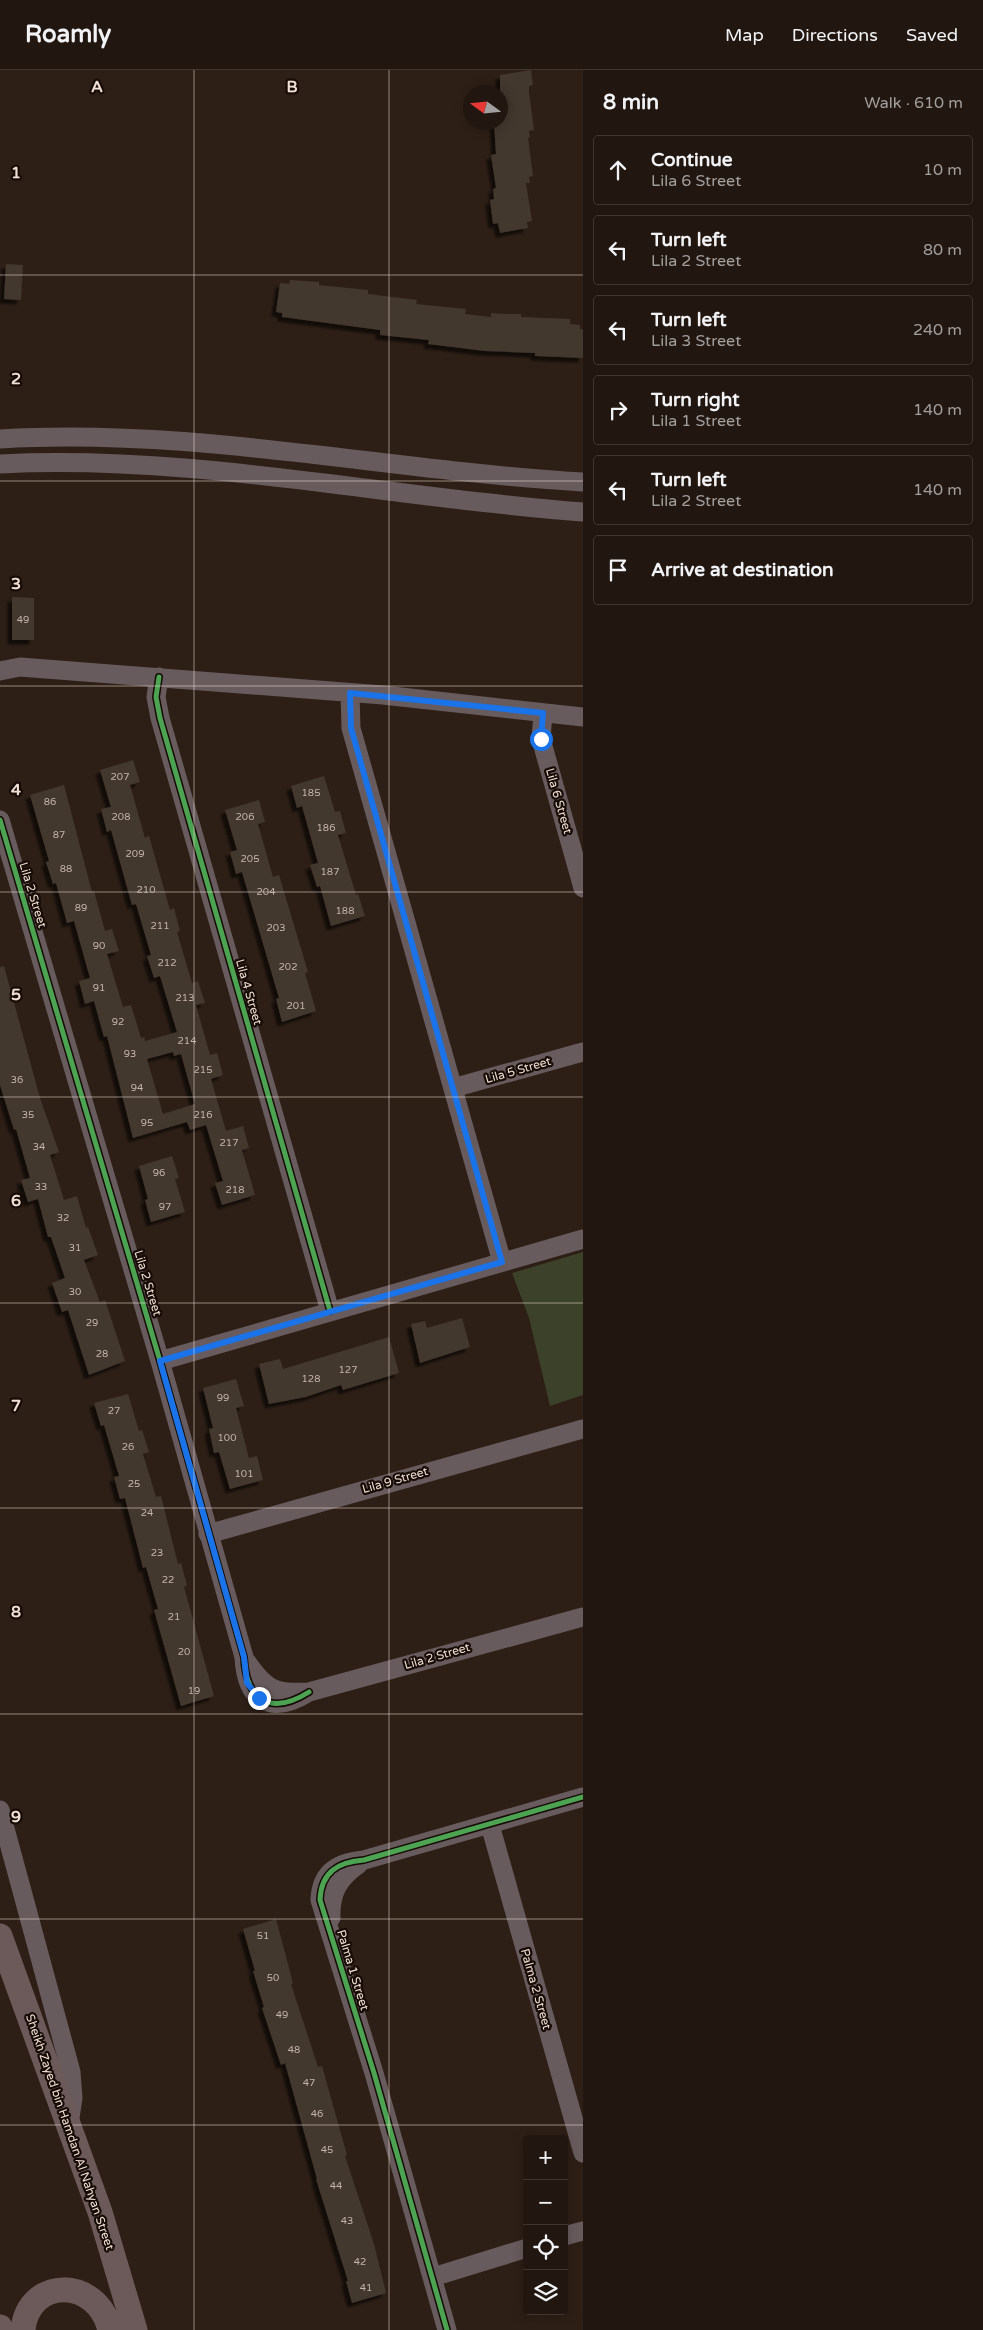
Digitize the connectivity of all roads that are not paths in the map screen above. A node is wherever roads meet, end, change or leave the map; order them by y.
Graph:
1 (0, 439) edge
2 (0, 464) edge
3 (583, 482) edge
4 (583, 512) edge
5 (35, 668) junction
6 (0, 671) edge
7 (159, 677) junction
8 (0, 685) edge
9 (350, 693) junction
10 (543, 713) junction
11 (583, 717) edge
12 (0, 820) edge
13 (583, 888) edge
14 (583, 1052) edge
15 (453, 1088) junction
16 (583, 1239) edge
17 (502, 1262) junction
18 (330, 1311) junction
19 (160, 1361) junction
20 (583, 1429) edge
21 (208, 1534) junction
22 (583, 1607) edge
23 (574, 1619) edge
24 (583, 1797) edge
25 (0, 1810) edge
26 (490, 1825) junction
27 (0, 1936) edge
28 (69, 2124) junction
29 (583, 2153) edge
30 (583, 2231) edge
31 (568, 2235) edge
32 (523, 2249) edge
33 (433, 2276) junction
34 (23, 2330) edge
35 (110, 2330) edge
36 (135, 2330) edge
37 (447, 2330) edge

1 - 3 street
2 - 4 street
5 - 6 street
5 - 7 street
5 - 8 street
7 - 9 street
7 - 18 street, Lila 4 Street
9 - 10 street
9 - 15 street
10 - 11 street
10 - 13 street, Lila 6 Street
12 - 19 street, Lila 2 Street
14 - 15 street, Lila 5 Street
15 - 17 street
16 - 17 street
17 - 18 street
18 - 19 street
19 - 21 street, Lila 2 Street
20 - 21 street, Lila 9 Street
21 - 23 street, Lila 2 Street
22 - 23 street, Lila 2 Street
24 - 26 street, Palma 1 Street
25 - 28 street
26 - 29 street, Palma 2 Street
26 - 33 street, Palma 1 Street
27 - 28 main road, Sheikh Zayed bin Hamdan Al Nahyan Street
28 - 36 main road, Sheikh Zayed bin Hamdan Al Nahyan Street
30 - 31 street
32 - 33 street
33 - 37 street, Palma 1 Street
34 - 35 main road

